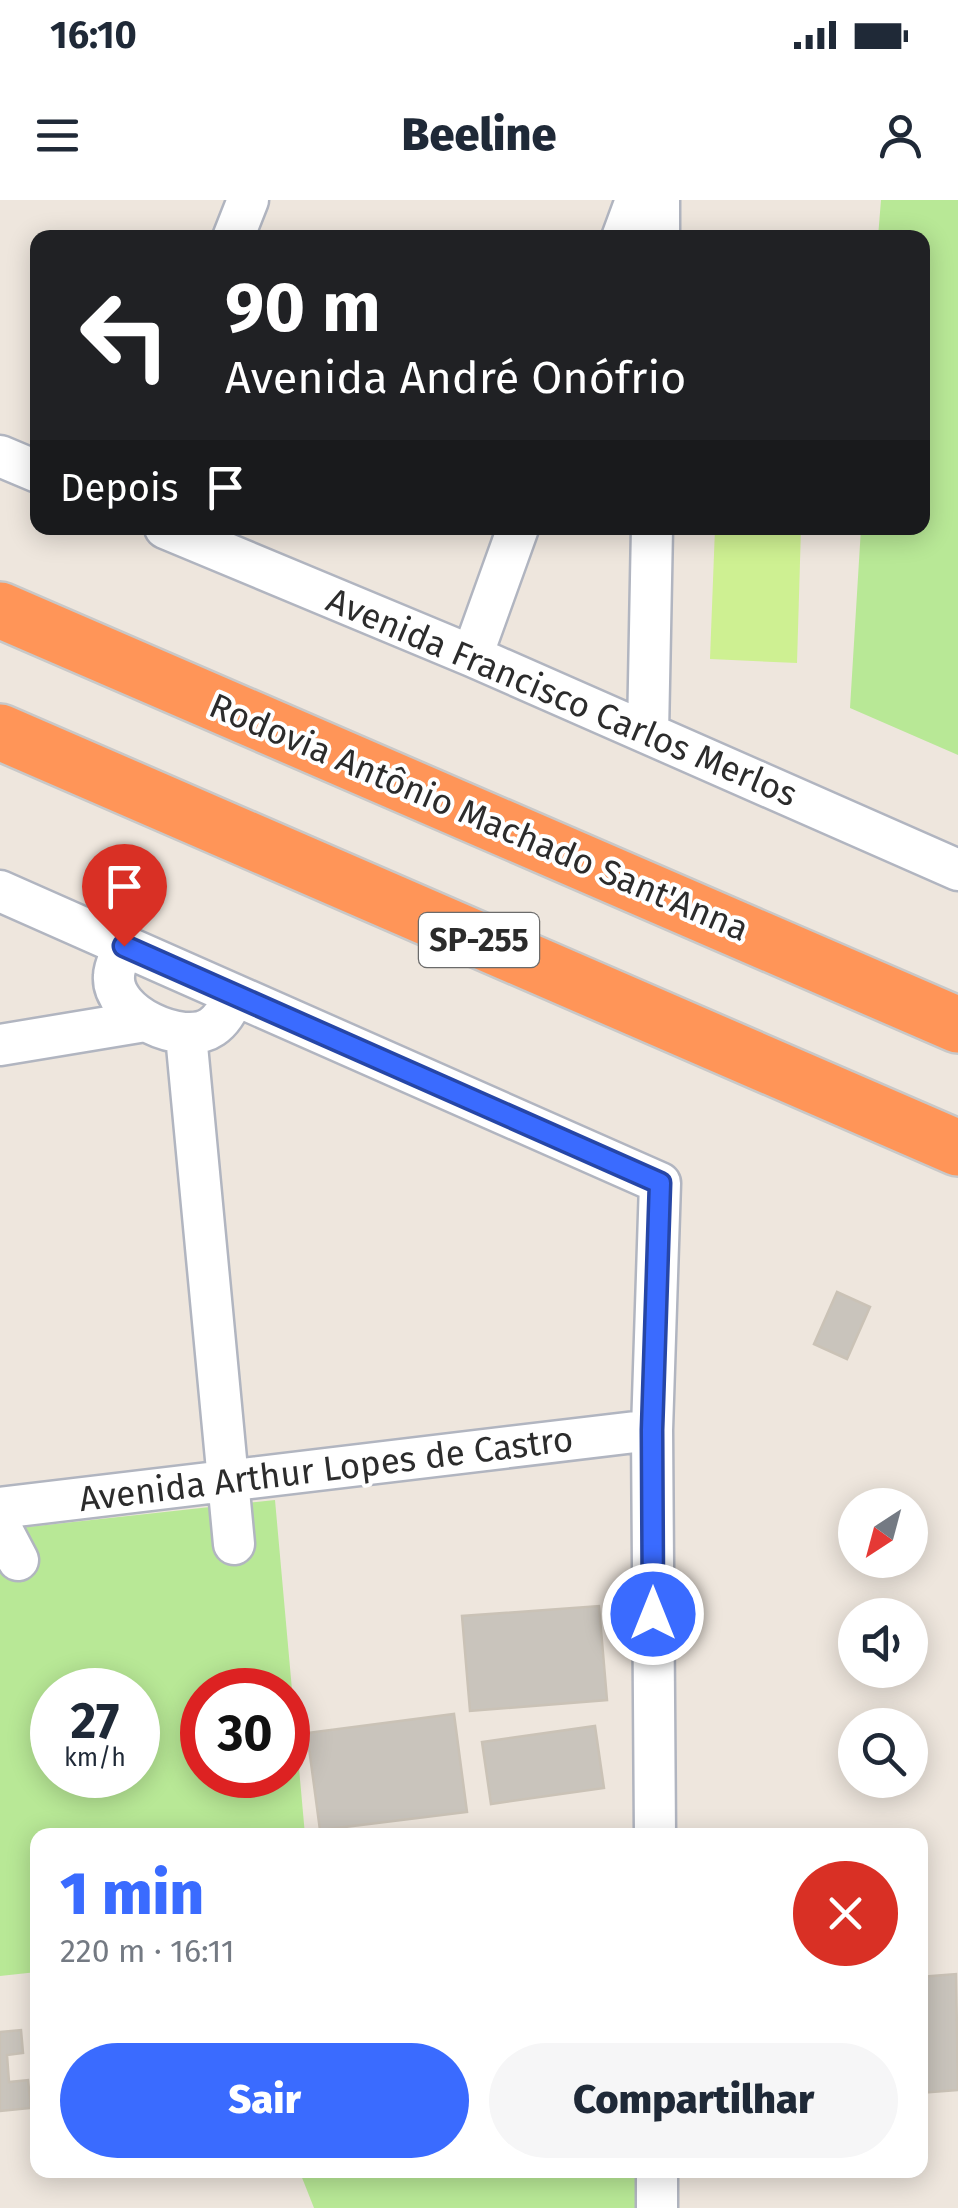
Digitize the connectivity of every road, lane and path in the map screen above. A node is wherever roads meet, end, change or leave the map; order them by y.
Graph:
1 (248, 200) edge
2 (636, 200) edge
3 (660, 200) edge
4 (236, 230) edge
5 (625, 230) edge
6 (659, 230) edge
7 (0, 456) edge
8 (30, 469) edge
9 (181, 535) edge
10 (515, 535) edge
11 (652, 535) edge
12 (0, 610) edge
13 (472, 656) junction
14 (0, 732) edge
15 (648, 733) junction
16 (958, 870) edge
17 (0, 890) edge
18 (124, 946) junction
19 (235, 995) junction
20 (127, 1016) junction
21 (958, 1025) edge
22 (186, 1035) junction
23 (0, 1045) edge
24 (958, 1148) edge
25 (652, 1430) junction
26 (228, 1480) junction
27 (0, 1508) edge
28 (234, 1544) dead end
29 (654, 1828) edge
30 (657, 2178) edge
31 (657, 2208) edge

1 - 4 street
2 - 5 street
3 - 6 street
7 - 8 street
9 - 13 street, Avenida Francisco Carlos Merlos
10 - 13 street
11 - 15 street
12 - 21 highway, Rodovia Antônio Machado Sant'Anna
13 - 15 street, Avenida Francisco Carlos Merlos
14 - 24 highway, SP-255
15 - 16 street, Avenida Francisco Carlos Merlos
17 - 18 street
18 - 19 street
18 - 20 street
19 - 22 street
19 - 25 street
20 - 22 street
20 - 23 street
22 - 26 street
25 - 26 street, Avenida Arthur Lopes de Castro
25 - 29 street
26 - 27 street, Avenida Arthur Lopes de Castro
26 - 28 street
30 - 31 street

